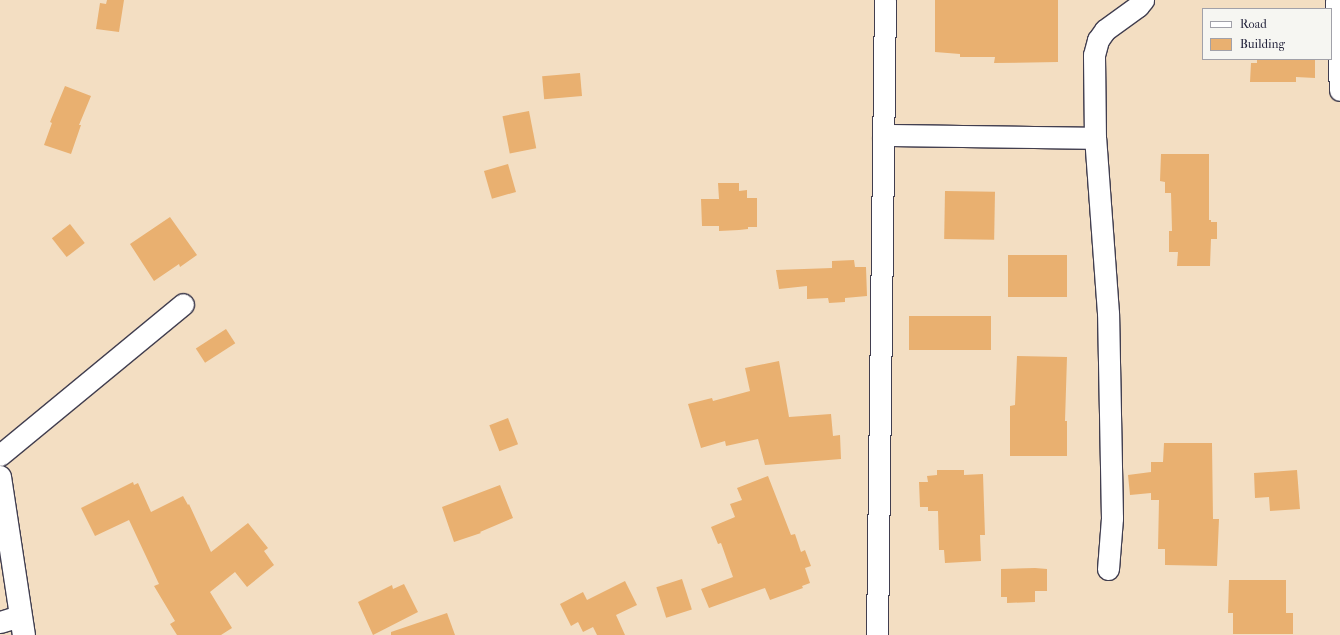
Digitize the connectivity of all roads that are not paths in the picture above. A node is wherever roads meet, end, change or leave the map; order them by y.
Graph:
1 (885, 0) edge
2 (1143, 0) edge
3 (1336, 0) edge
4 (1340, 90) edge
5 (883, 135) junction
6 (1095, 138) junction
7 (183, 304) dead end
8 (0, 455) edge
9 (0, 478) edge
10 (1108, 569) dead end
11 (15, 624) edge
12 (877, 635) edge

1 - 5 street
2 - 6 street
3 - 4 street
5 - 6 street
5 - 12 street
6 - 10 street
7 - 8 street
9 - 11 street

